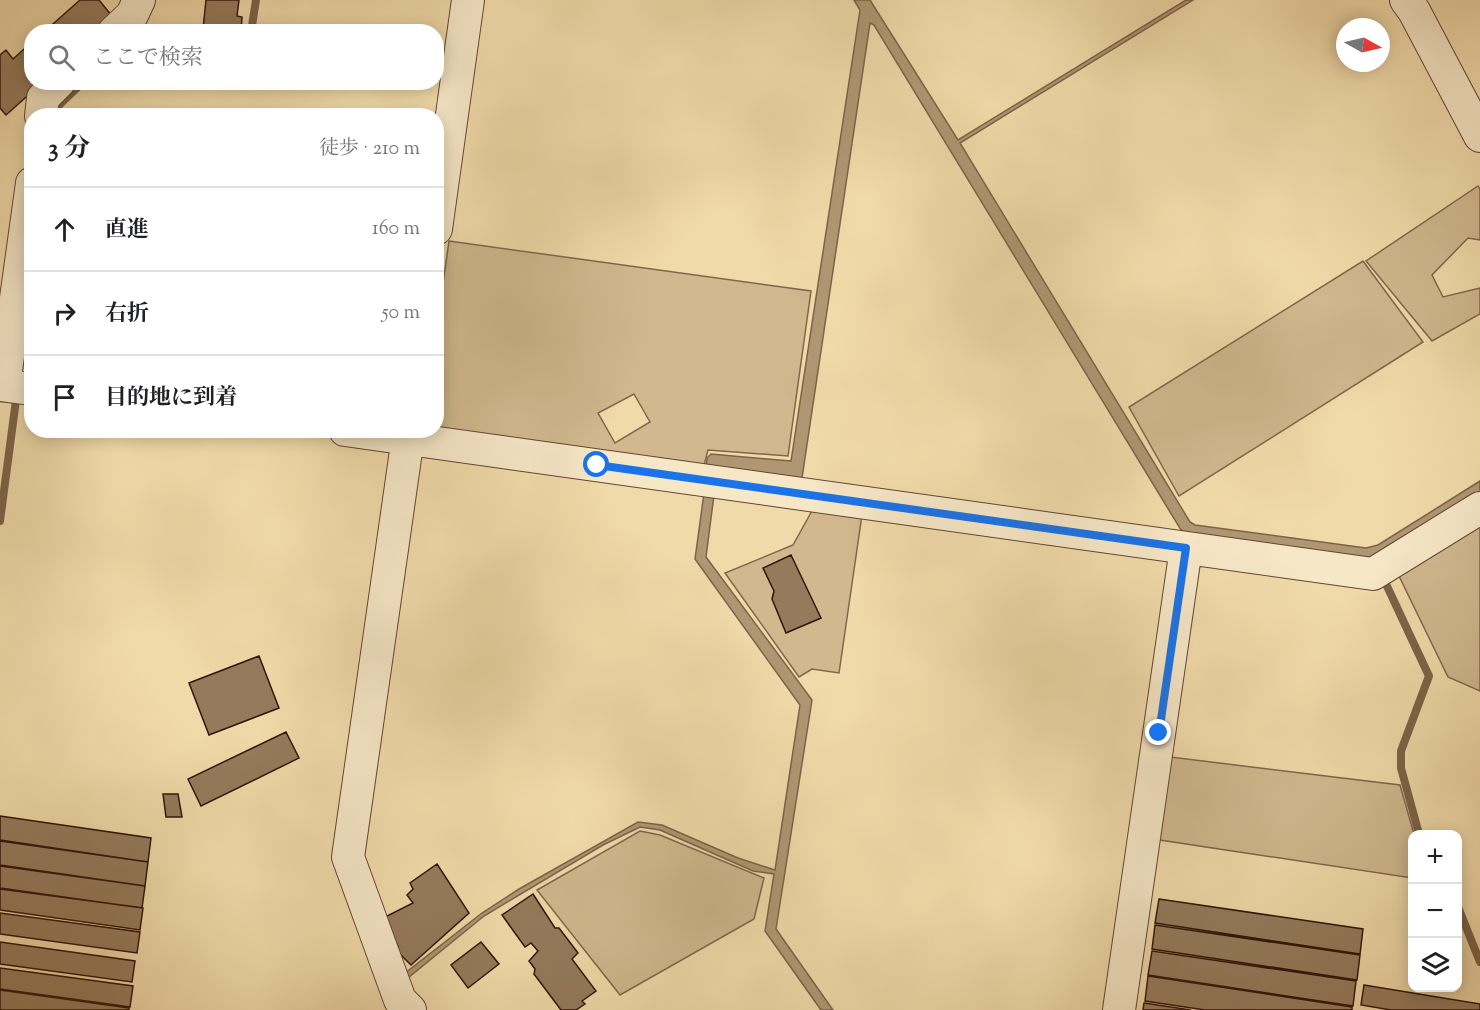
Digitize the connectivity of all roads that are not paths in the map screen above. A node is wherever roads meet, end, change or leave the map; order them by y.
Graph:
1 (139, 0) edge
2 (468, 0) edge
3 (1406, 0) edge
4 (122, 24) edge
5 (51, 90) edge
6 (42, 108) edge
7 (1480, 136) edge
8 (444, 172) edge
9 (24, 264) edge
10 (12, 386) edge
11 (408, 438) edge
12 (429, 438) edge
13 (1480, 508) edge
14 (1186, 548) junction
15 (397, 1006) edge
16 (1119, 1010) edge

1 - 4 street
2 - 8 street
3 - 7 street
5 - 6 street
9 - 10 street
11 - 15 street
12 - 14 street
13 - 14 street
14 - 16 street

